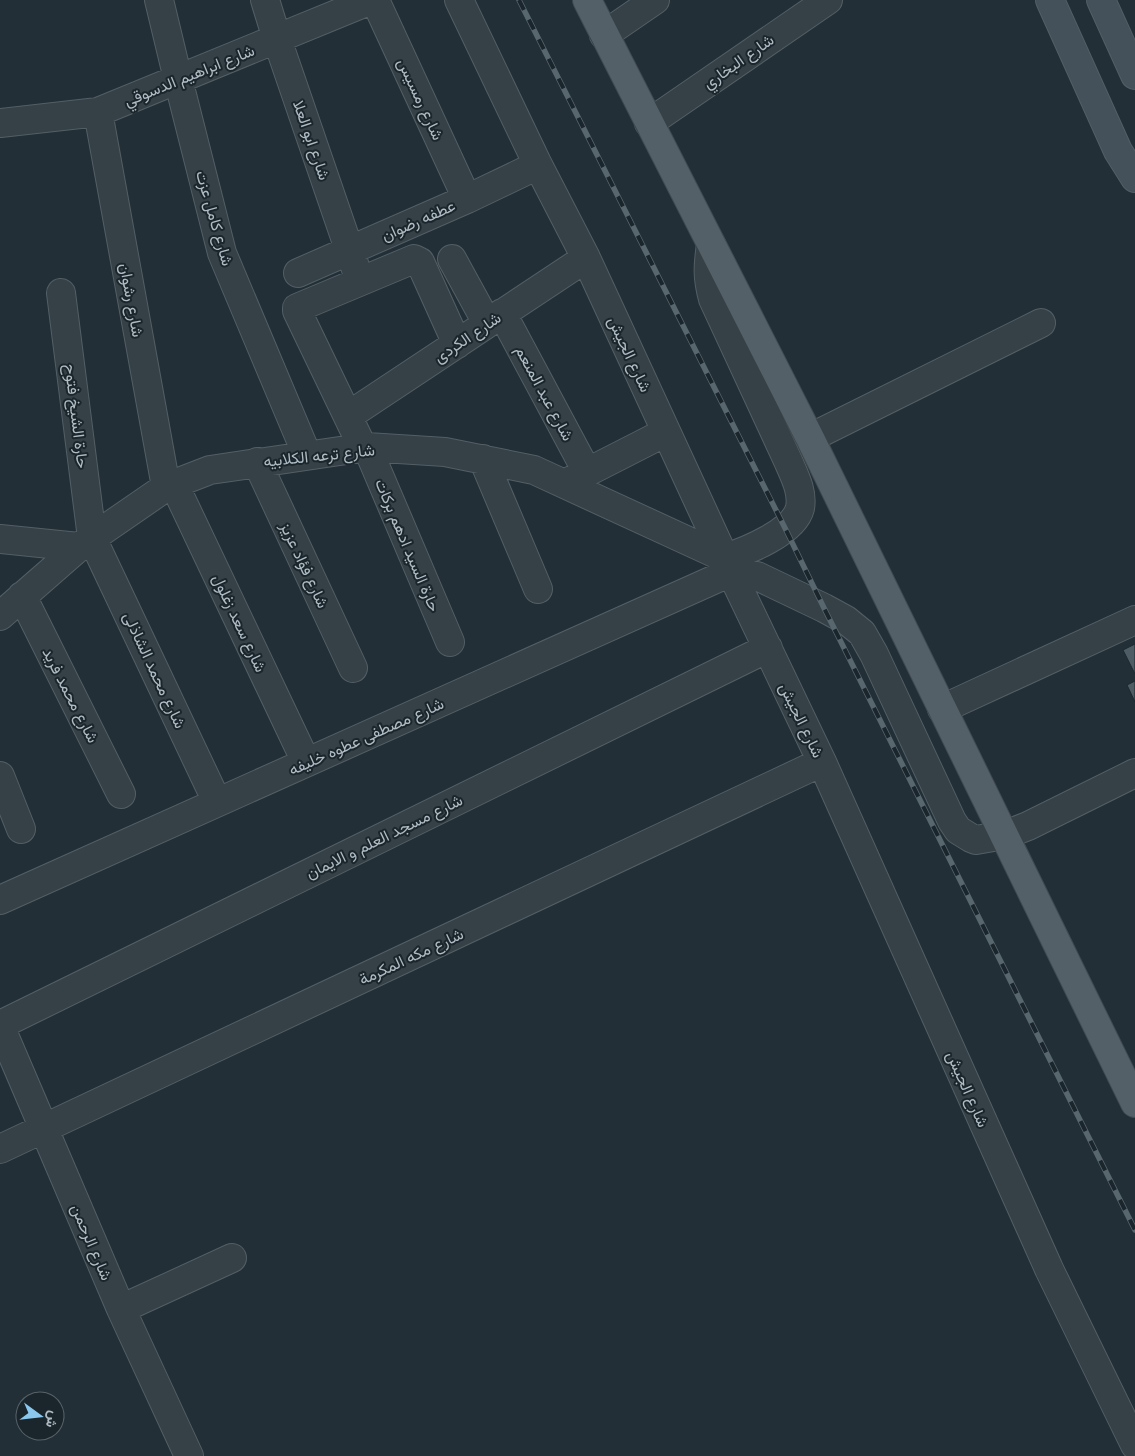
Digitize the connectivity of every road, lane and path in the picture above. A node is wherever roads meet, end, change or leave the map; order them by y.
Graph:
1 (159, 0) edge
2 (265, 0) edge
3 (371, 0) edge
4 (376, 0) edge
5 (460, 0) edge
6 (586, 0) edge
7 (655, 0) edge
8 (828, 0) edge
9 (1050, 0) edge
10 (1101, 0) edge
11 (604, 36) junction
12 (277, 39) junction
13 (1133, 62) edge
14 (178, 79) junction
15 (98, 112) junction
16 (0, 122) edge
17 (649, 123) junction
18 (538, 165) junction
19 (1135, 178) edge
20 (467, 199) junction
21 (711, 244) junction
22 (350, 250) junction
23 (452, 258) dead end
24 (586, 258) junction
25 (298, 273) dead end
26 (360, 280) junction
27 (61, 294) dead end
28 (495, 318) junction
29 (1041, 323) dead end
30 (457, 344) junction
31 (348, 416) junction
32 (666, 432) junction
33 (810, 438) junction
34 (365, 448) junction
35 (307, 455) junction
36 (483, 459) junction
37 (257, 462) junction
38 (576, 478) junction
39 (170, 485) junction
40 (0, 539) edge
41 (86, 542) junction
42 (728, 565) junction
43 (538, 589) dead end
44 (22, 596) junction
45 (0, 616) edge
46 (1135, 620) edge
47 (450, 642) dead end
48 (768, 648) junction
49 (353, 668) dead end
50 (942, 709) junction
51 (306, 762) junction
52 (822, 762) junction
53 (1135, 773) edge
54 (0, 776) edge
55 (121, 794) dead end
56 (217, 802) junction
57 (21, 829) dead end
58 (1005, 835) junction
59 (0, 900) edge
60 (0, 1025) edge
61 (1133, 1095) edge
62 (44, 1128) junction
63 (0, 1149) edge
64 (232, 1258) dead end
65 (121, 1310) junction
66 (1135, 1445) edge
67 (189, 1456) edge

1 - 14 street, شارع كامل عزت
2 - 12 street, شارع ابو العلا
3 - 12 street, شارع ابراهيم الدسوقي
4 - 20 street, شارع رمسيس
5 - 18 street, شارع الجيش
6 - 11 main road
7 - 11 street
8 - 17 street, شارع البخاري
9 - 19 street
10 - 13 street
11 - 17 main road
12 - 14 street, شارع ابراهيم الدسوقي
12 - 22 street, شارع ابو العلا
14 - 15 street, شارع ابراهيم الدسوقي
14 - 35 street, شارع كامل عزت
15 - 16 street, شارع ابراهيم الدسوقي
15 - 39 street, شارع رشوان
17 - 21 main road
18 - 20 street, عطفه رضوان
18 - 24 street, شارع الجيش
20 - 22 street, عطفه رضوان
21 - 33 main road
21 - 42 street, شارع مصطفى عطوه خليفه
22 - 25 street, عطفه رضوان
22 - 26 street, شارع ابو العلا
23 - 28 street, شارع عبد المنعم
24 - 28 street, شارع الكردى
24 - 32 street, شارع الجيش
26 - 30 street
26 - 31 street, حارة السيد ادهم بركات
27 - 41 street, حارة الشيخ فتوح
28 - 30 street, شارع الكردى
28 - 38 street, شارع عبد المنعم
29 - 33 street
30 - 31 street, شارع الكردى
31 - 34 street, حارة السيد ادهم بركات
32 - 38 street
32 - 42 street, شارع الجيش
33 - 50 main road
34 - 35 street, شارع ترعه الكلابيه
34 - 36 street, شارع ترعه الكلابيه
34 - 47 street, حارة السيد ادهم بركات
35 - 37 street, شارع ترعه الكلابيه
36 - 38 street, شارع ترعه الكلابيه
36 - 43 street
37 - 39 street, شارع ترعه الكلابيه
37 - 49 street, شارع فؤاد عزيز
38 - 42 street, شارع ترعه الكلابيه
39 - 41 street, شارع ترعه الكلابيه
39 - 51 street, شارع سعد زغلول
40 - 41 street
41 - 44 street, شارع ترعه الكلابيه
41 - 56 street, شارع محمد الشاذلى
42 - 48 street, شارع الجيش
42 - 51 street, شارع مصطفى عطوه خليفه
42 - 58 street, شارع ترعه الكلابيه
44 - 45 street, شارع ترعه الكلابيه
44 - 55 street, شارع محمد فريد
46 - 50 street
48 - 52 street, شارع الجيش
48 - 60 street, شارع مسجد العلم و الايمان
50 - 58 main road
51 - 56 street, شارع مصطفى عطوه خليفه
52 - 62 street, شارع مكه المكرمة
52 - 66 street, شارع الجيش
53 - 58 street, شارع ترعه الكلابيه
54 - 57 street
56 - 59 street, شارع مصطفى عطوه خليفه
58 - 61 main road
60 - 62 street, شارع الرحمن
62 - 63 street, شارع مكه المكرمة
62 - 65 street, شارع الرحمن
64 - 65 street
65 - 67 street, شارع الرحمن

